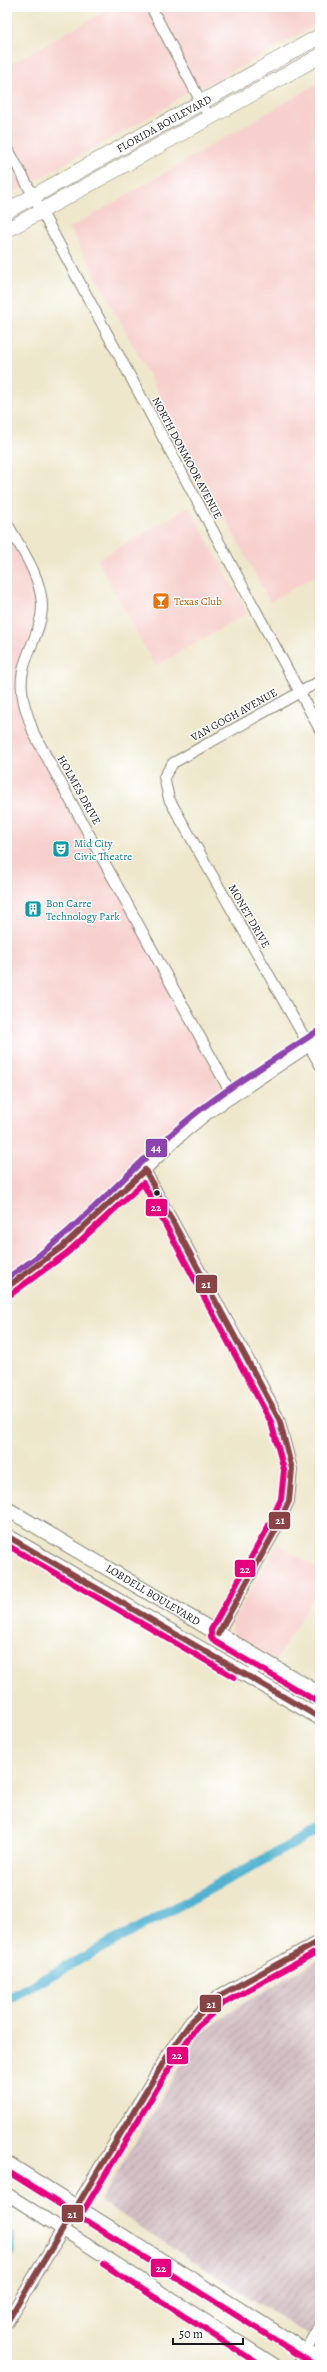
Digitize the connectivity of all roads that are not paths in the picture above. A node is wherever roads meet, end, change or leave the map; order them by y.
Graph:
1 (151, 7) edge
2 (320, 36) edge
3 (320, 56) edge
4 (203, 102) junction
5 (210, 117) junction
6 (7, 147) edge
7 (34, 196) junction
8 (7, 211) edge
9 (42, 211) junction
10 (7, 230) edge
11 (7, 523) edge
12 (320, 681) edge
13 (299, 693) junction
14 (320, 730) edge
15 (164, 777) joint
16 (320, 1039) edge
17 (309, 1045) junction
18 (320, 1065) edge
19 (233, 1097) junction
20 (145, 1170) junction
21 (7, 1287) edge
22 (7, 1509) edge
23 (7, 1536) edge
24 (218, 1634) junction
25 (260, 1659) junction
26 (250, 1677) junction
27 (320, 1694) edge
28 (318, 1712) edge
29 (320, 1941) edge
30 (7, 2162) edge
31 (7, 2194) edge
32 (77, 2206) junction
33 (63, 2230) junction
34 (7, 2322) edge
35 (320, 2326) edge
36 (306, 2350) junction
37 (320, 2359) edge
38 (275, 2365) edge
39 (298, 2365) edge

1 - 4 street
2 - 4 main road, FLORIDA BOULEVARD
3 - 5 main road, FLORIDA BOULEVARD
4 - 5 street
4 - 7 main road, FLORIDA BOULEVARD
5 - 9 main road, FLORIDA BOULEVARD
6 - 7 street, NORTH DONMOOR AVENUE
7 - 8 main road, FLORIDA BOULEVARD
7 - 9 street, NORTH DONMOOR AVENUE
9 - 10 main road, FLORIDA BOULEVARD
9 - 13 street, NORTH DONMOOR AVENUE
11 - 19 street, HOLMES DRIVE
12 - 13 street, VAN GOGH AVENUE
13 - 14 street, NORTH DONMOOR AVENUE
13 - 15 street, VAN GOGH AVENUE
15 - 17 street, MONET DRIVE
16 - 17 street
17 - 18 street, MONET DRIVE
17 - 19 street
19 - 20 street
20 - 21 street
20 - 24 street
22 - 24 main road, LOBDELL BOULEVARD
23 - 26 main road, LOBDELL BOULEVARD
24 - 25 main road, LOBDELL BOULEVARD
25 - 26 street
25 - 27 main road, LOBDELL BOULEVARD
26 - 28 main road, LOBDELL BOULEVARD
29 - 32 street
30 - 32 street
31 - 33 street
32 - 33 street
32 - 36 street
33 - 34 street
33 - 38 street
35 - 36 street
36 - 37 street
36 - 39 street

